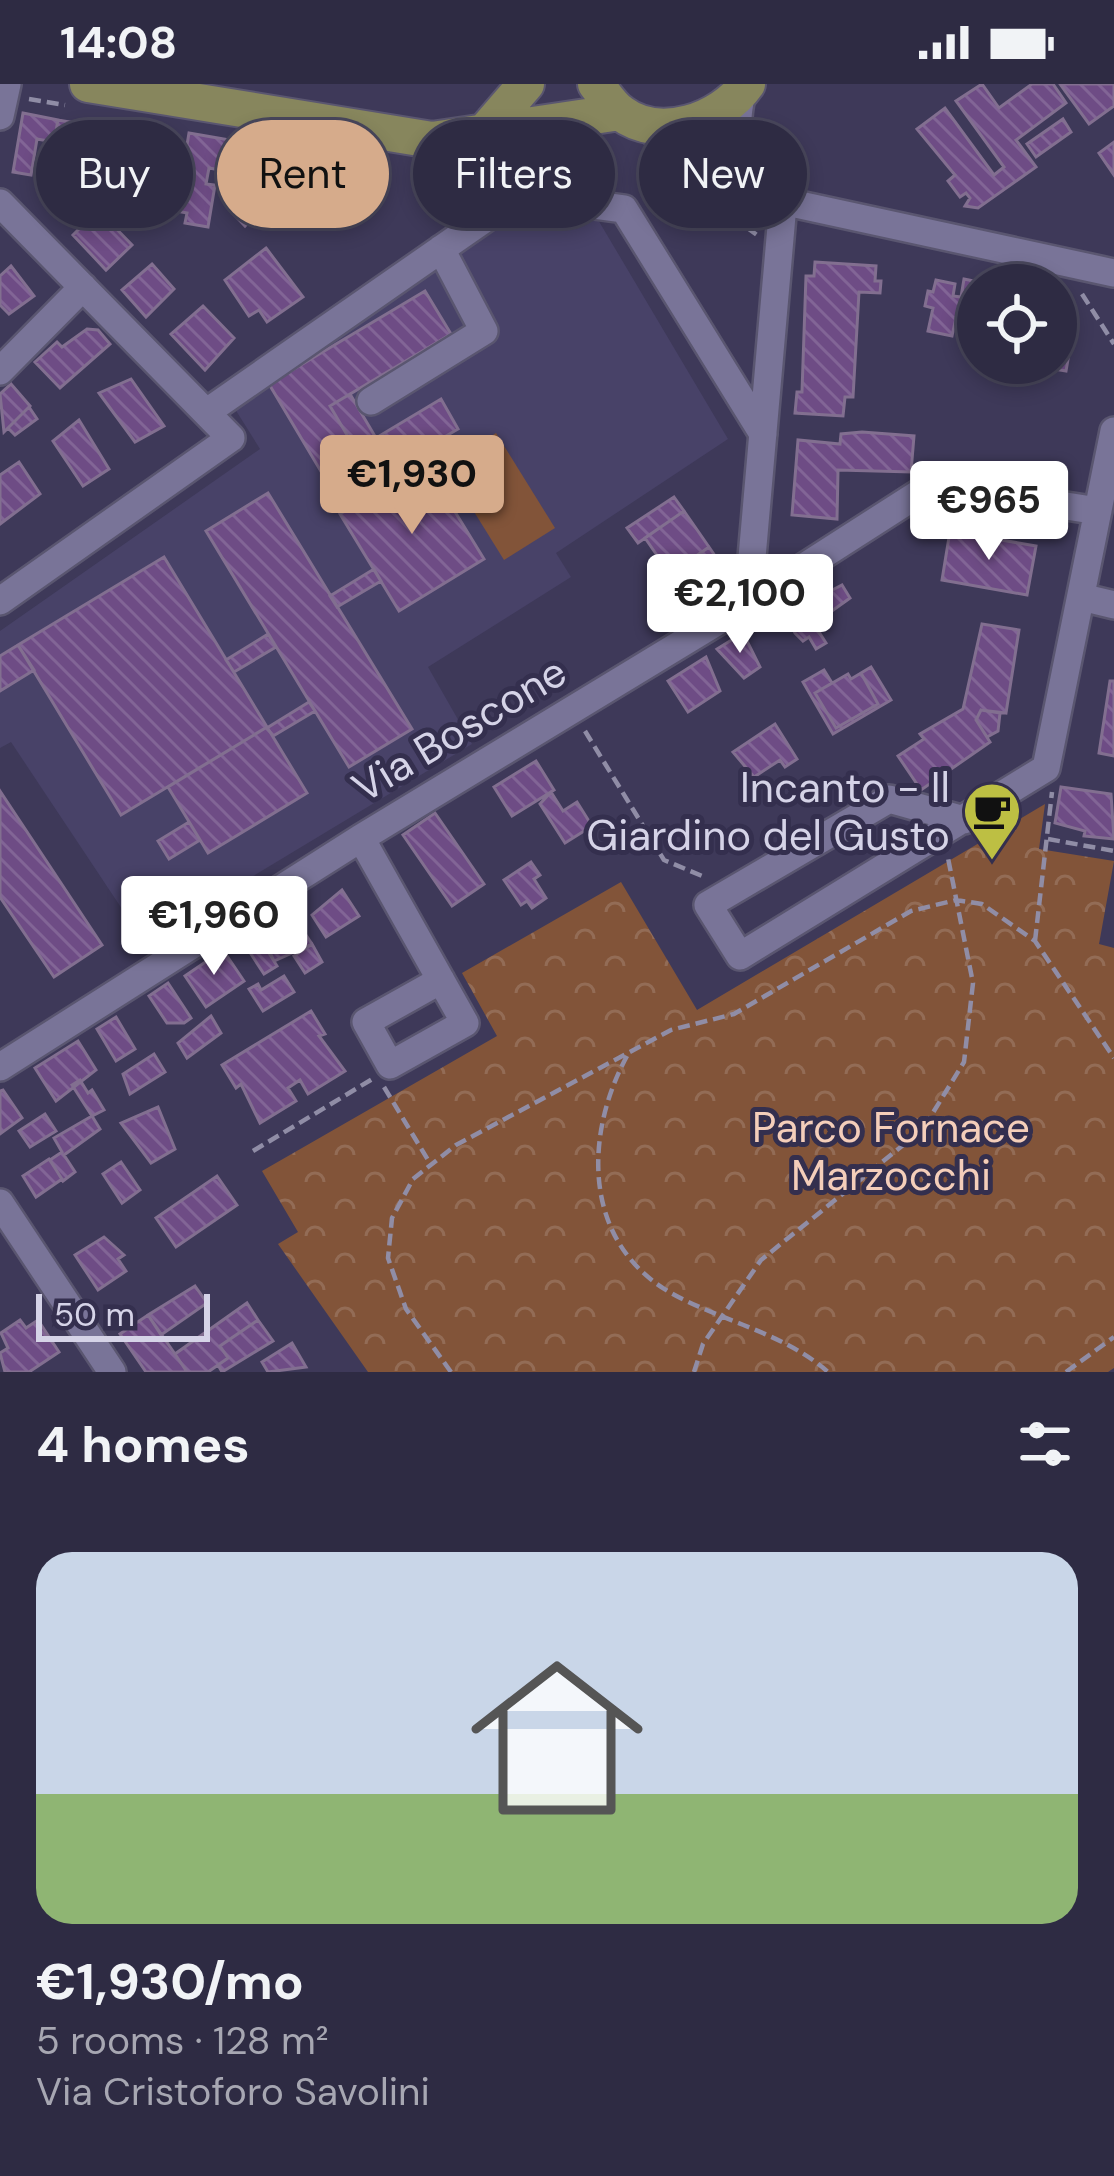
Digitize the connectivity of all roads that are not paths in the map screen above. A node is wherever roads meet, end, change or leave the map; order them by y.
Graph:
1 (7, 84) edge
2 (88, 84) edge
3 (526, 84) edge
4 (596, 84) edge
5 (744, 87) edge
6 (0, 116) edge
7 (632, 118) junction
8 (495, 120) edge
9 (603, 120) edge
10 (736, 120) edge
11 (639, 124) edge
12 (413, 137) edge
13 (0, 203) edge
14 (807, 207) edge
15 (774, 228) edge
16 (441, 249) junction
17 (1114, 273) edge
18 (82, 287) junction
19 (0, 371) edge
20 (371, 400) dead end
21 (207, 412) junction
22 (1114, 430) edge
23 (764, 434) junction
24 (1098, 511) junction
25 (1081, 597) junction
26 (0, 601) edge
27 (748, 603) junction
28 (1114, 605) edge
29 (964, 820) junction
30 (361, 838) junction
31 (440, 980) dead end
32 (0, 1067) edge
33 (0, 1203) edge
34 (112, 1372) edge

1 - 6 street
2 - 12 main road
3 - 8 main road
4 - 7 main road
5 - 7 main road
5 - 10 street
7 - 9 main road
7 - 11 street
13 - 18 street
14 - 17 street
15 - 23 street
16 - 20 street
16 - 21 street
16 - 23 street
18 - 19 street
18 - 21 street
21 - 26 street
22 - 24 street
23 - 27 street
24 - 25 street
24 - 27 street, Via Boscone
25 - 28 street
25 - 29 street
27 - 30 street, Via Boscone
29 - 29 street
30 - 31 street
30 - 32 street, Via Boscone
33 - 34 street

